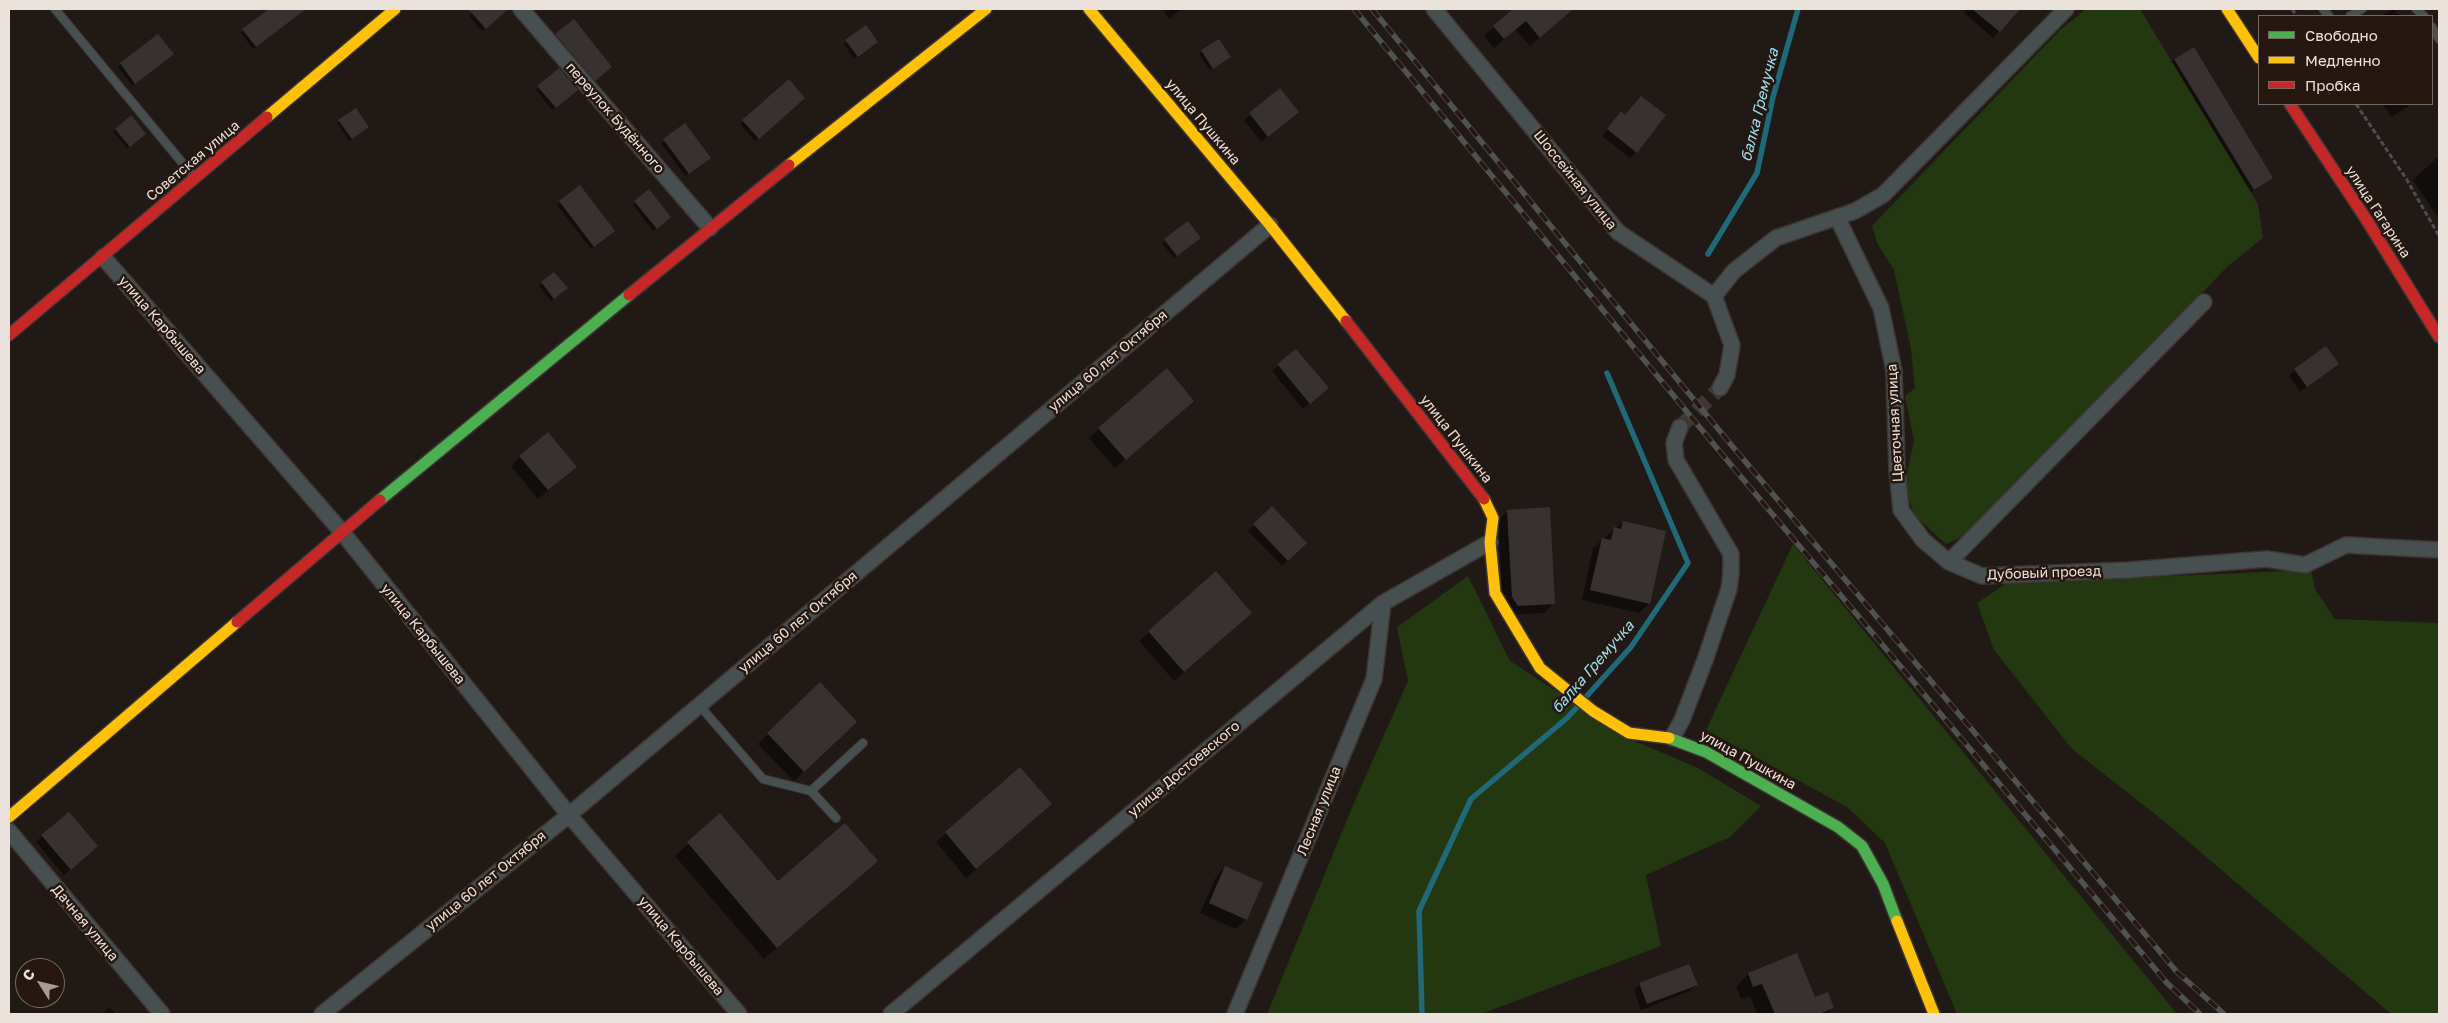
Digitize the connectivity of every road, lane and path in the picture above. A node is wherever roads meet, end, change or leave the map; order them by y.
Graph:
1 (55, 9) edge
2 (395, 9) edge
3 (520, 9) edge
4 (986, 9) edge
5 (1089, 9) edge
6 (1434, 9) edge
7 (2066, 9) edge
8 (2227, 9) edge
9 (2258, 56) edge
10 (2291, 105) edge
11 (2357, 105) edge
12 (196, 178) junction
13 (1837, 217) junction
14 (1270, 225) junction
15 (710, 228) junction
16 (2439, 236) edge
17 (103, 257) junction
18 (1714, 296) junction
19 (2204, 302) dead end
20 (9, 335) edge
21 (2439, 337) edge
22 (1720, 388) tunnel mouth
23 (1680, 427) tunnel mouth
24 (342, 532) junction
25 (1490, 542) junction
26 (2439, 550) edge
27 (1949, 562) junction
28 (1383, 603) junction
29 (699, 705) junction
30 (1672, 738) junction
31 (863, 743) dead end
32 (811, 791) junction
33 (569, 814) junction
34 (9, 817) edge
35 (836, 818) dead end
36 (9, 831) edge
37 (162, 1014) edge
38 (322, 1014) edge
39 (739, 1014) edge
40 (891, 1014) edge
41 (1235, 1014) edge
42 (1934, 1014) edge

1 - 12 lane
2 - 12 street, Советская улица
3 - 15 street, переулок Будённого
4 - 15 street
5 - 14 street, улица Пушкина
6 - 18 street, Шоссейная улица
7 - 13 street
8 - 9 street
10 - 21 street, улица Гагарина
11 - 16 path
12 - 17 street, Советская улица
13 - 18 street
13 - 27 street, Цветочная улица
14 - 25 street, улица Пушкина
14 - 29 street, улица 60 лет Октября
15 - 24 street
17 - 20 street, Советская улица
17 - 24 street, улица Карбышева
18 - 22 street
19 - 27 street
23 - 30 street
24 - 33 street, улица Карбышева
24 - 34 street
25 - 28 street, улица Достоевского
25 - 30 street, улица Пушкина
26 - 27 street, Дубовый проезд
28 - 40 street, улица Достоевского
28 - 41 street, Лесная улица
29 - 32 lane
29 - 33 street, улица 60 лет Октября
30 - 42 street, улица Пушкина
31 - 32 lane
32 - 35 lane
33 - 38 street, улица 60 лет Октября
33 - 39 street, улица Карбышева
36 - 37 street, Дачная улица

